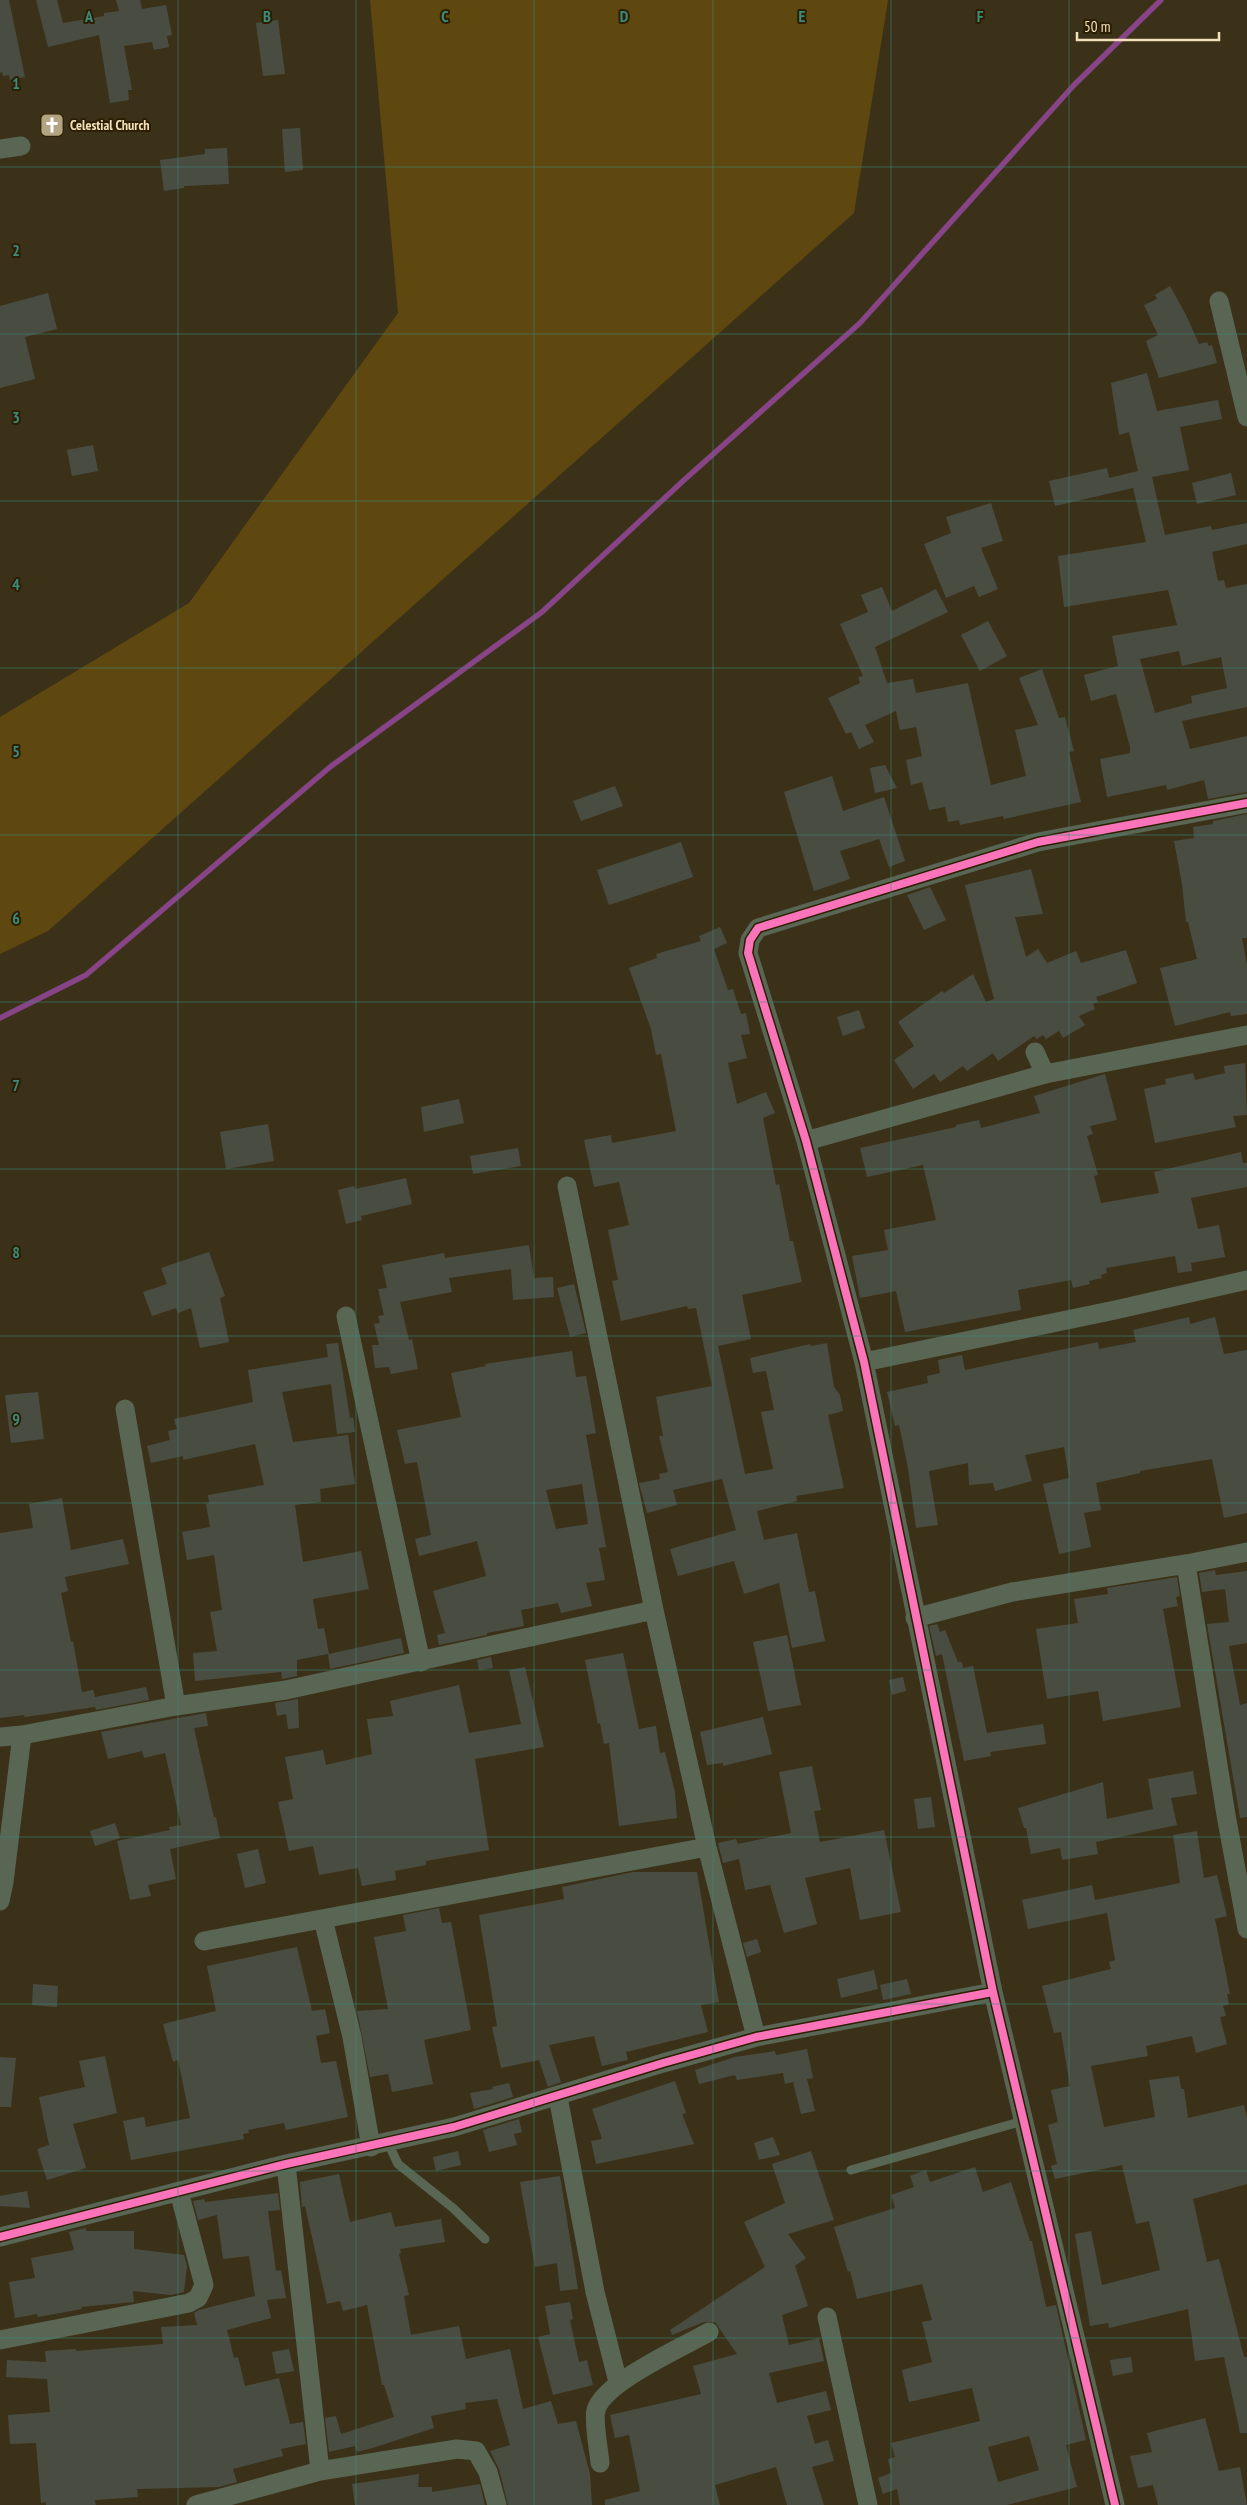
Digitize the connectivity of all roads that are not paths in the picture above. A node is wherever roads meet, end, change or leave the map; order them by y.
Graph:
1 (21, 146) dead end
2 (0, 149) edge
3 (1219, 301) dead end
4 (1247, 417) edge
5 (1247, 802) edge
6 (1247, 1035) edge
7 (1035, 1052) dead end
8 (1045, 1074) junction
9 (806, 1141) junction
10 (567, 1186) dead end
11 (1247, 1280) edge
12 (346, 1316) dead end
13 (864, 1362) junction
14 (125, 1409) dead end
15 (1247, 1552) edge
16 (1186, 1564) junction
17 (654, 1610) junction
18 (915, 1618) junction
19 (421, 1662) junction
20 (176, 1706) junction
21 (22, 1735) junction
22 (0, 1736) edge
23 (707, 1846) junction
24 (0, 1901) edge
25 (323, 1919) junction
26 (1247, 1929) edge
27 (204, 1940) dead end
28 (993, 1992) junction
29 (756, 2037) junction
30 (558, 2097) junction
31 (1023, 2122) junction
32 (380, 2145) junction
33 (286, 2164) junction
34 (851, 2170) dead end
35 (179, 2192) junction
36 (0, 2237) edge
37 (485, 2239) dead end
38 (827, 2316) dead end
39 (709, 2332) dead end
40 (0, 2340) edge
41 (618, 2382) junction
42 (600, 2464) dead end
43 (320, 2471) junction
44 (196, 2505) edge
45 (497, 2505) edge
46 (868, 2505) edge
47 (1115, 2505) edge

1 - 2 street
3 - 4 street
5 - 9 street
6 - 8 street
7 - 8 street
8 - 9 street
9 - 13 street
10 - 17 street
11 - 13 street
12 - 19 street
13 - 18 street
14 - 20 street
15 - 16 street
16 - 18 street
16 - 26 street
17 - 19 street
17 - 23 street
18 - 28 street
19 - 20 street
20 - 21 street
21 - 22 street
21 - 24 street
23 - 25 street
23 - 29 street
25 - 27 street
25 - 32 street
28 - 29 street
28 - 31 street
29 - 30 street
30 - 32 street
30 - 41 street
31 - 34 lane
31 - 47 street
32 - 33 street
32 - 37 lane
33 - 35 street
33 - 43 street
35 - 36 street
35 - 40 street
38 - 46 street
39 - 41 street
41 - 42 street
43 - 44 street
43 - 45 street

